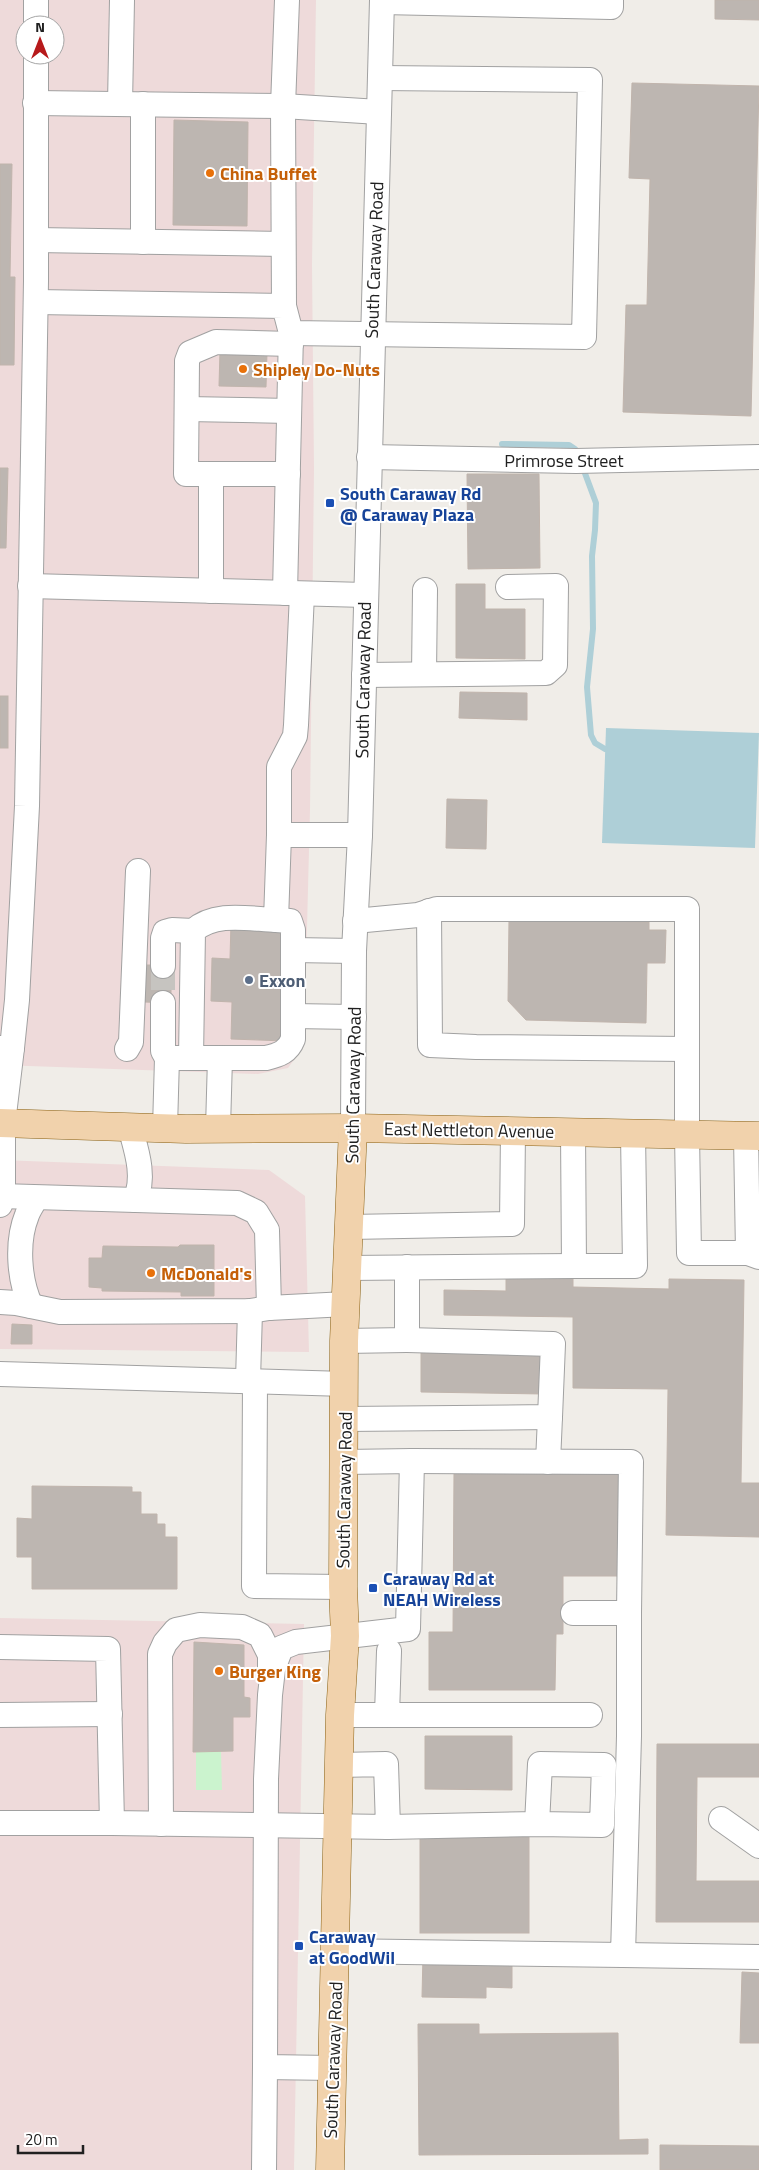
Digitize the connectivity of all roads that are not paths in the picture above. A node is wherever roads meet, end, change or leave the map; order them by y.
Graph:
1 (36, 0) edge
2 (122, 0) edge
3 (287, 0) edge
4 (612, 0) edge
5 (382, 1) edge
6 (36, 15) edge
7 (36, 65) edge
8 (380, 78) junction
9 (35, 103) junction
10 (120, 104) junction
11 (143, 104) junction
12 (283, 106) junction
13 (379, 112) junction
14 (36, 240) junction
15 (143, 242) junction
16 (283, 244) junction
17 (36, 302) junction
18 (284, 306) junction
19 (372, 334) junction
20 (291, 338) junction
21 (187, 409) junction
22 (289, 411) junction
23 (369, 457) junction
24 (759, 457) edge
25 (211, 474) junction
26 (288, 474) junction
27 (30, 586) junction
28 (508, 587) dead end
29 (425, 590) dead end
30 (211, 591) junction
31 (294, 593) junction
32 (365, 595) junction
33 (424, 674) junction
34 (364, 675) junction
35 (279, 835) junction
36 (360, 835) junction
37 (138, 870) dead end
38 (429, 911) junction
39 (276, 920) junction
40 (356, 921) junction
41 (194, 931) junction
42 (293, 950) junction
43 (354, 951) junction
44 (163, 966) tunnel mouth
45 (163, 1003) tunnel mouth
46 (293, 1016) junction
47 (354, 1017) junction
48 (6, 1048) edge
49 (127, 1049) dead end
50 (687, 1049) junction
51 (167, 1058) junction
52 (191, 1058) junction
53 (220, 1058) junction
54 (1, 1123) edge
55 (130, 1127) junction
56 (166, 1128) junction
57 (218, 1128) junction
58 (353, 1128) junction
59 (513, 1131) junction
60 (573, 1132) junction
61 (633, 1134) junction
62 (687, 1135) junction
63 (753, 1136) edge
64 (36, 1198) junction
65 (1, 1199) edge
66 (135, 1200) junction
67 (350, 1227) junction
68 (754, 1255) edge
69 (574, 1266) junction
70 (406, 1267) junction
71 (348, 1268) junction
72 (0, 1302) edge
73 (346, 1304) junction
74 (31, 1306) junction
75 (259, 1310) junction
76 (407, 1340) junction
77 (344, 1341) junction
78 (0, 1374) edge
79 (251, 1380) junction
80 (345, 1384) junction
81 (550, 1417) junction
82 (345, 1419) junction
83 (412, 1461) junction
84 (345, 1462) junction
85 (548, 1462) junction
86 (343, 1587) junction
87 (629, 1613) junction
88 (573, 1614) dead end
89 (345, 1636) junction
90 (0, 1647) edge
91 (389, 1651) dead end
92 (270, 1696) junction
93 (110, 1714) junction
94 (0, 1715) edge
95 (387, 1715) junction
96 (590, 1715) dead end
97 (340, 1716) junction
98 (339, 1765) junction
99 (603, 1792) junction
100 (627, 1792) junction
101 (721, 1819) dead end
102 (0, 1823) edge
103 (112, 1823) junction
104 (161, 1824) junction
105 (537, 1824) junction
106 (266, 1825) junction
107 (338, 1826) junction
108 (388, 1827) junction
109 (759, 1846) edge
110 (336, 1951) junction
111 (623, 1955) junction
112 (759, 1957) edge
113 (265, 2067) junction
114 (332, 2068) junction
115 (264, 2170) edge
116 (330, 2170) edge

1 - 6 street
2 - 10 street
3 - 12 street
4 - 5 street
5 - 8 street, South Caraway Road
7 - 9 street
8 - 13 street, South Caraway Road
8 - 19 street
9 - 10 street
9 - 14 street
10 - 11 street
11 - 12 street
11 - 15 street
12 - 13 street
12 - 16 street
13 - 19 street, South Caraway Road
14 - 15 street
14 - 17 street
15 - 16 street
16 - 18 street
17 - 18 street
17 - 27 street
18 - 20 street
19 - 20 street
19 - 23 street, South Caraway Road
20 - 21 street
20 - 22 street
21 - 22 street
21 - 25 street
22 - 26 street
23 - 24 street, Primrose Street
23 - 32 street, South Caraway Road
25 - 26 street
25 - 30 street
26 - 31 street
27 - 30 street
27 - 48 street
28 - 33 street
29 - 33 street
30 - 31 street
31 - 32 street
31 - 35 street
32 - 34 street, South Caraway Road
33 - 34 street
34 - 36 street, South Caraway Road
35 - 36 street
35 - 39 street
36 - 40 street, South Caraway Road
37 - 49 street
38 - 40 street
38 - 50 street
38 - 50 street
39 - 41 street
39 - 42 street
40 - 43 street, South Caraway Road
41 - 44 street
41 - 52 street
42 - 43 street
42 - 46 street
43 - 47 street, South Caraway Road
45 - 51 street
46 - 47 street
46 - 53 street
47 - 58 street, South Caraway Road
48 - 54 street
50 - 62 street
51 - 52 street
51 - 56 street
52 - 53 street
53 - 57 street
54 - 55 main road, East Nettleton Avenue
54 - 65 street
55 - 56 main road, East Nettleton Avenue
55 - 66 street
56 - 57 main road, East Nettleton Avenue
57 - 58 main road, East Nettleton Avenue
58 - 59 main road, East Nettleton Avenue
58 - 67 main road, South Caraway Road
59 - 60 main road, East Nettleton Avenue
59 - 67 street
60 - 61 main road, East Nettleton Avenue
60 - 69 street
61 - 62 main road, East Nettleton Avenue
61 - 69 street
62 - 63 main road, East Nettleton Avenue
62 - 68 street
63 - 68 street
64 - 65 street
64 - 66 street
64 - 74 street
66 - 75 street
67 - 71 main road, South Caraway Road
69 - 70 street
70 - 71 street
70 - 76 street
71 - 73 main road, South Caraway Road
72 - 74 street
73 - 75 street
73 - 77 main road, South Caraway Road
74 - 75 street
75 - 79 street
76 - 77 street
76 - 81 street
77 - 80 main road, South Caraway Road
78 - 79 street
79 - 80 street
79 - 86 street
80 - 82 main road, South Caraway Road
81 - 82 street
81 - 85 street
82 - 84 main road, South Caraway Road
83 - 84 street
83 - 85 street
83 - 89 street
84 - 86 main road, South Caraway Road
85 - 87 street
86 - 89 main road, South Caraway Road
87 - 88 street
87 - 100 street
89 - 92 street
89 - 97 main road, South Caraway Road
90 - 93 street
91 - 95 street
92 - 104 street
92 - 106 street
93 - 94 street
93 - 103 street
95 - 96 street
95 - 97 street
97 - 98 main road, South Caraway Road
98 - 107 main road, South Caraway Road
98 - 108 street
99 - 100 street
99 - 105 street
99 - 105 street
100 - 111 street
101 - 109 street
102 - 103 street
103 - 104 street
104 - 106 street
105 - 108 street
106 - 107 street
106 - 113 street
107 - 108 street
107 - 110 main road, South Caraway Road
110 - 111 street
110 - 114 main road, South Caraway Road
111 - 112 street
113 - 114 street
113 - 115 street
114 - 116 main road, South Caraway Road

